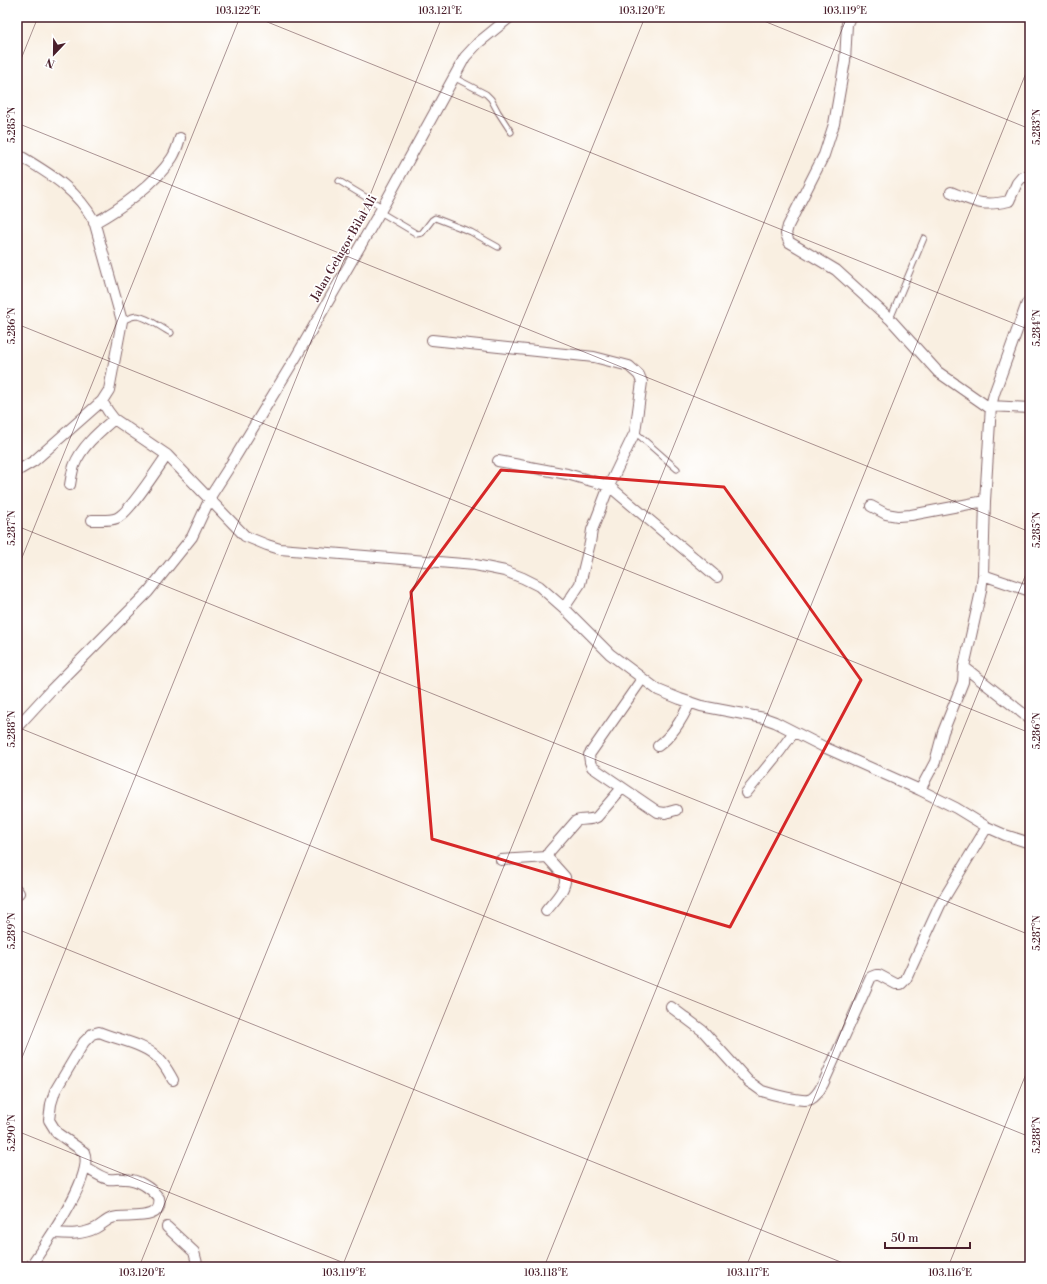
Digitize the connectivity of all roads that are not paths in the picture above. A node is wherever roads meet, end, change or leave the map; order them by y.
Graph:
1 (510, 17) edge
2 (850, 17) edge
3 (455, 78) junction
4 (511, 132) dead end
5 (180, 138) dead end
6 (17, 154) edge
7 (1030, 177) edge
8 (338, 181) dead end
9 (951, 192) dead end
10 (381, 211) junction
11 (94, 223) junction
12 (924, 238) dead end
13 (498, 247) dead end
14 (1030, 300) edge
15 (890, 319) junction
16 (122, 321) junction
17 (171, 333) dead end
18 (432, 340) dead end
19 (102, 401) junction
20 (991, 408) junction
21 (1030, 408) edge
22 (114, 419) junction
23 (635, 432) junction
24 (167, 455) junction
25 (498, 461) dead end
26 (677, 469) dead end
27 (17, 471) edge
28 (70, 485) dead end
29 (609, 486) junction
30 (985, 501) junction
31 (211, 502) junction
32 (871, 506) dead end
33 (92, 520) dead end
34 (983, 575) junction
35 (717, 577) dead end
36 (1030, 591) edge
37 (564, 608) junction
38 (964, 667) junction
39 (642, 679) junction
40 (690, 702) junction
41 (1030, 719) edge
42 (17, 727) edge
43 (794, 732) junction
44 (658, 746) dead end
45 (622, 788) junction
46 (920, 790) junction
47 (746, 793) dead end
48 (676, 810) dead end
49 (987, 826) junction
50 (1030, 843) edge
51 (547, 857) junction
52 (501, 860) dead end
53 (546, 911) dead end
54 (671, 1007) dead end
55 (173, 1080) dead end
56 (85, 1167) junction
57 (167, 1227) dead end
58 (54, 1233) junction
59 (30, 1267) edge
60 (198, 1267) edge

1 - 3 street, Jalan Gelugor Bilal Ali
2 - 15 street
3 - 4 lane
3 - 10 street, Jalan Gelugor Bilal Ali
5 - 11 street
6 - 11 street
7 - 9 street
8 - 10 lane
10 - 13 lane
10 - 31 street, Jalan Gelugor Bilal Ali
11 - 16 street
12 - 15 lane
14 - 20 street
15 - 20 street
16 - 17 lane
16 - 19 street
18 - 23 street
19 - 22 street
19 - 27 street
20 - 21 street
20 - 30 street
22 - 24 street
22 - 28 street
23 - 26 lane
23 - 29 street
24 - 31 street
24 - 33 street
25 - 29 street
29 - 35 street
29 - 37 street
30 - 32 street
30 - 34 street
31 - 37 street
31 - 42 street, Jalan Gelugor Bilal Ali
34 - 36 street
34 - 38 street
37 - 39 street
38 - 41 street
38 - 46 street
39 - 40 street
39 - 45 street
40 - 43 street
40 - 44 street
43 - 46 street
43 - 47 street
45 - 48 street
45 - 51 street
46 - 49 street
49 - 50 street
49 - 54 street
51 - 52 street
51 - 53 street
55 - 56 street
56 - 58 street
56 - 58 street
57 - 60 street
58 - 59 street

